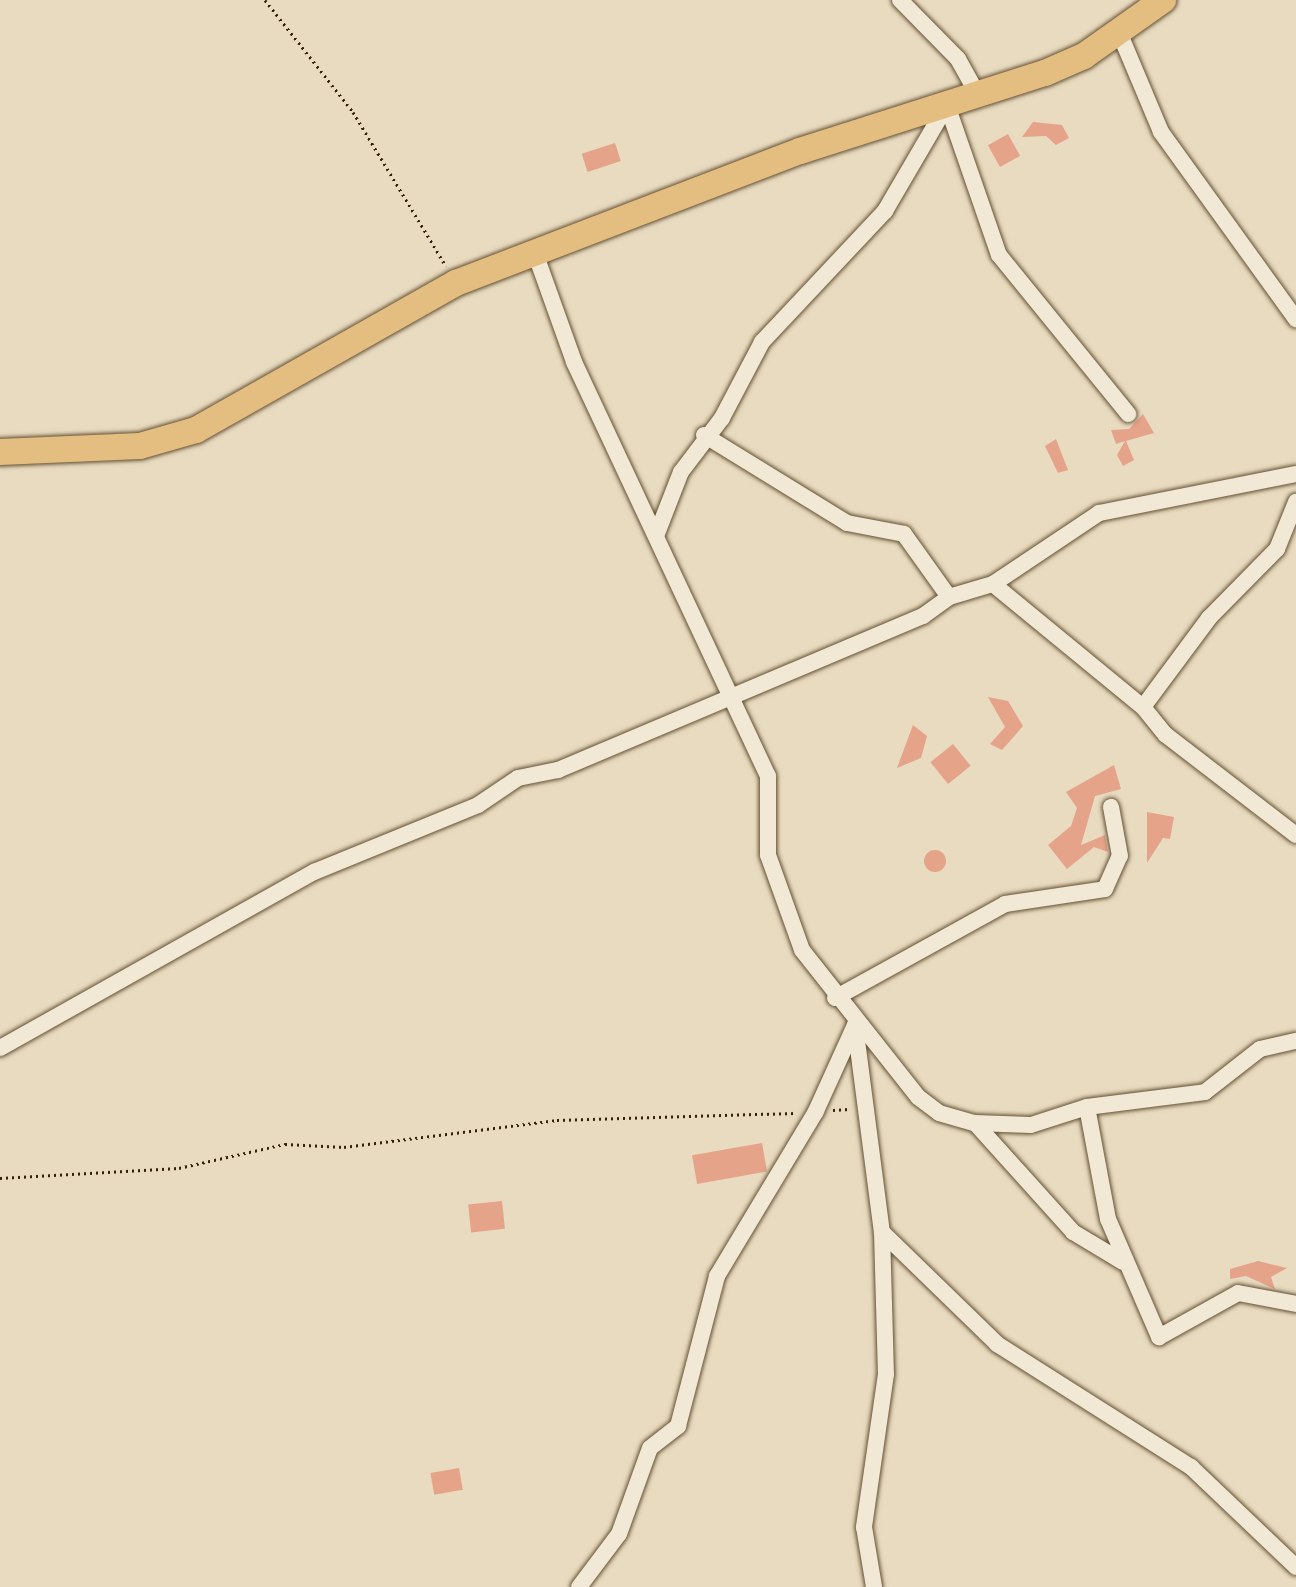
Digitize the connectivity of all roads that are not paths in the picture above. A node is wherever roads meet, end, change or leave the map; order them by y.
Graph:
1 (900, 0) edge
2 (1163, 0) edge
3 (1119, 32) junction
4 (978, 95) junction
5 (947, 105) junction
6 (534, 250) junction
7 (1275, 283) junction
8 (1296, 294) edge
9 (1296, 319) edge
10 (1128, 414) dead end
11 (704, 435) junction
12 (0, 452) edge
13 (1296, 474) edge
14 (1296, 502) edge
15 (656, 538) junction
16 (993, 584) junction
17 (949, 597) junction
18 (732, 698) junction
19 (1143, 707) junction
20 (1111, 807) dead end
21 (1296, 835) edge
22 (835, 998) junction
23 (855, 1025) junction
24 (1296, 1041) edge
25 (0, 1048) edge
26 (1087, 1107) junction
27 (975, 1123) junction
28 (882, 1232) junction
29 (1123, 1262) junction
30 (1296, 1304) edge
31 (1296, 1567) edge
32 (579, 1587) edge
33 (874, 1587) edge

1 - 4 street
2 - 3 main road
3 - 4 main road
3 - 7 street
4 - 5 main road
5 - 6 main road
5 - 10 street
5 - 11 street
6 - 12 main road
6 - 15 street
7 - 8 street
7 - 9 street
11 - 15 street
11 - 17 street
13 - 16 street
14 - 19 street
15 - 18 street
16 - 17 street
16 - 19 street
17 - 18 street
18 - 22 street
18 - 25 street
19 - 21 street
20 - 22 street
22 - 23 street
23 - 27 street
23 - 28 street
23 - 32 street
24 - 26 street
26 - 27 street
26 - 29 street
27 - 29 street
28 - 31 street
28 - 33 street
29 - 30 street

